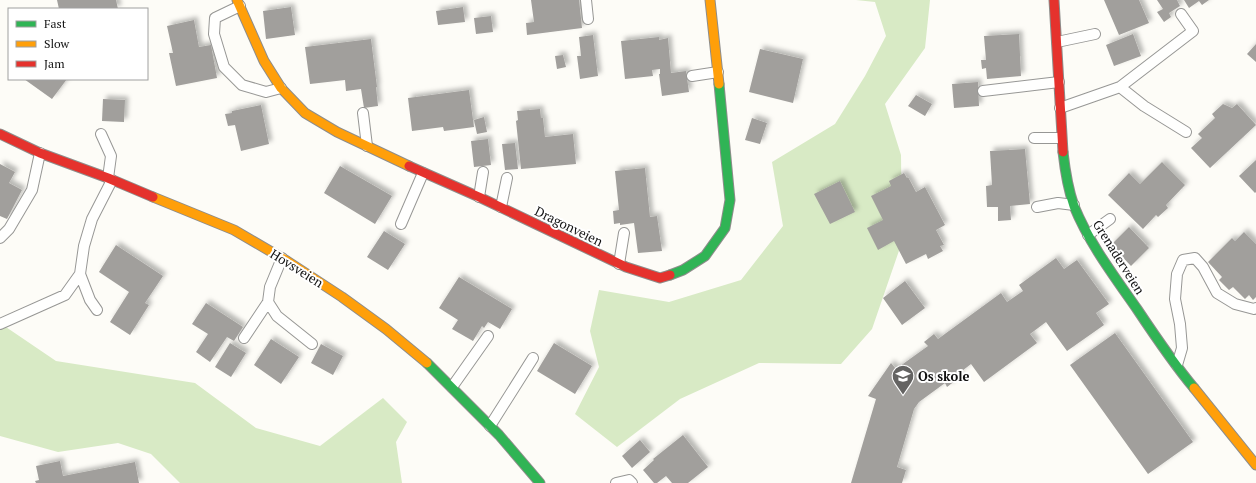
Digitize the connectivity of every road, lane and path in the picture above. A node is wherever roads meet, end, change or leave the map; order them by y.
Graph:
1 (586, 0) edge
2 (710, 0) edge
3 (1054, 0) edge
4 (239, 3) edge
5 (1181, 14) dead end
6 (588, 19) dead end
7 (1095, 34) dead end
8 (1057, 42) junction
9 (718, 72) junction
10 (692, 76) dead end
11 (1058, 82) junction
12 (1120, 87) junction
13 (281, 88) junction
14 (983, 91) dead end
15 (1060, 108) junction
16 (364, 113) dead end
17 (1186, 132) dead end
18 (0, 134) edge
19 (101, 134) dead end
20 (1034, 138) dead end
21 (1061, 138) junction
22 (367, 146) junction
23 (40, 153) junction
24 (483, 172) dead end
25 (423, 173) junction
26 (507, 178) dead end
27 (110, 179) junction
28 (479, 197) junction
29 (1074, 205) junction
30 (501, 207) junction
31 (1037, 207) dead end
32 (1110, 219) dead end
33 (400, 224) dead end
34 (624, 233) dead end
35 (1088, 236) junction
36 (0, 238) edge
37 (282, 258) junction
38 (619, 264) junction
39 (80, 274) junction
40 (268, 302) junction
41 (1256, 308) edge
42 (97, 310) dead end
43 (0, 324) edge
44 (488, 336) dead end
45 (244, 338) dead end
46 (312, 344) dead end
47 (533, 358) dead end
48 (1177, 367) junction
49 (452, 387) junction
50 (490, 426) junction
51 (1256, 465) edge
52 (540, 483) edge
53 (616, 483) edge
54 (632, 483) edge

1 - 6 lane
2 - 9 street, Dragonveien
3 - 8 street, Grenaderveien
4 - 13 street, Dragonveien
4 - 13 lane
5 - 12 lane
7 - 8 lane
8 - 11 street, Grenaderveien
9 - 10 lane
9 - 38 street, Dragonveien
11 - 14 lane
11 - 15 street, Grenaderveien
12 - 15 lane
12 - 17 lane
13 - 22 street, Dragonveien
15 - 21 street, Grenaderveien
16 - 22 lane
18 - 23 street, Hovsveien
19 - 27 lane
20 - 21 lane
21 - 29 street, Grenaderveien
22 - 25 street, Dragonveien
23 - 27 street, Hovsveien
23 - 36 lane
24 - 28 lane
25 - 28 street, Dragonveien
25 - 33 lane
26 - 30 lane
27 - 37 street, Hovsveien
27 - 39 lane
28 - 30 street, Dragonveien
29 - 31 lane
29 - 35 street, Grenaderveien
30 - 38 street, Dragonveien
32 - 35 lane
34 - 38 lane
35 - 48 street, Grenaderveien
37 - 40 lane
37 - 49 street, Hovsveien
39 - 42 lane
39 - 43 lane
40 - 45 lane
40 - 46 lane
41 - 48 lane
44 - 49 lane
47 - 50 lane
48 - 51 street, Grenaderveien
49 - 50 street, Hovsveien
50 - 52 street, Hovsveien
53 - 54 lane

